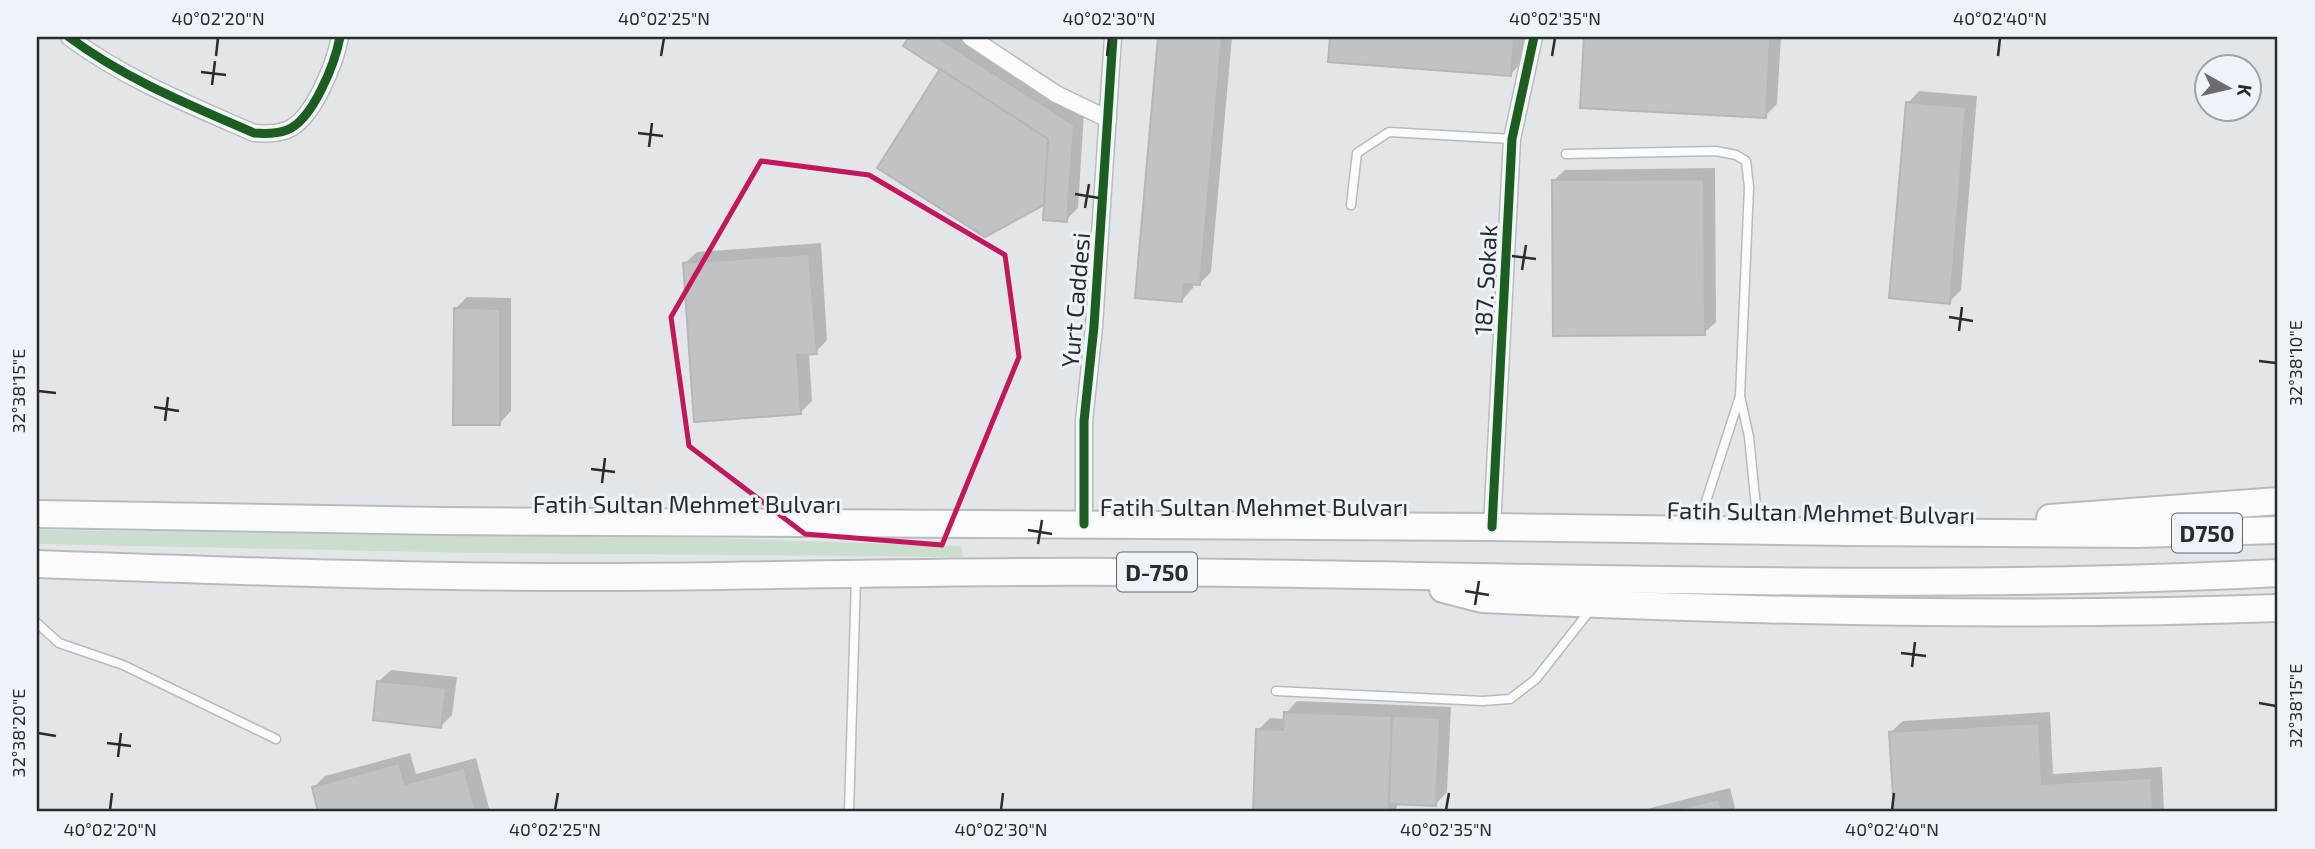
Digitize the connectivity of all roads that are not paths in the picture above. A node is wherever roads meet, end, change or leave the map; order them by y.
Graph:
1 (69, 37) edge
2 (340, 37) edge
3 (970, 37) edge
4 (1113, 37) edge
5 (1534, 37) edge
6 (1108, 119) junction
7 (1512, 139) junction
8 (1566, 154) dead end
9 (1351, 205) dead end
10 (1740, 396) junction
11 (2278, 501) edge
12 (37, 514) edge
13 (1084, 524) junction
14 (1492, 527) junction
15 (1696, 530) junction
16 (1758, 530) junction
17 (2278, 530) edge
18 (1848, 532) junction
19 (37, 564) edge
20 (2278, 573) edge
21 (857, 574) junction
22 (1390, 577) junction
23 (1595, 604) junction
24 (2278, 608) edge
25 (37, 622) edge
26 (1276, 691) dead end
27 (276, 739) dead end
28 (849, 812) edge

1 - 2 street
3 - 6 street
4 - 6 street, Yurt Caddesi
5 - 7 street, 187. Sokak
6 - 13 street, Yurt Caddesi
7 - 9 lane
7 - 14 street, 187. Sokak
8 - 10 lane
10 - 15 lane
10 - 16 lane
11 - 18 highway
12 - 13 highway, Fatih Sultan Mehmet Bulvarı / D750
13 - 14 highway, Fatih Sultan Mehmet Bulvarı / D750
14 - 15 highway, Fatih Sultan Mehmet Bulvarı / D750
15 - 16 highway, Fatih Sultan Mehmet Bulvarı / D750
16 - 18 highway, Fatih Sultan Mehmet Bulvarı / D750
17 - 18 highway, Fatih Sultan Mehmet Bulvarı / D750
19 - 21 highway, D-750
20 - 22 highway, D-750
21 - 22 highway, D-750
21 - 28 lane
22 - 23 highway
23 - 24 highway
23 - 26 lane
25 - 27 lane

